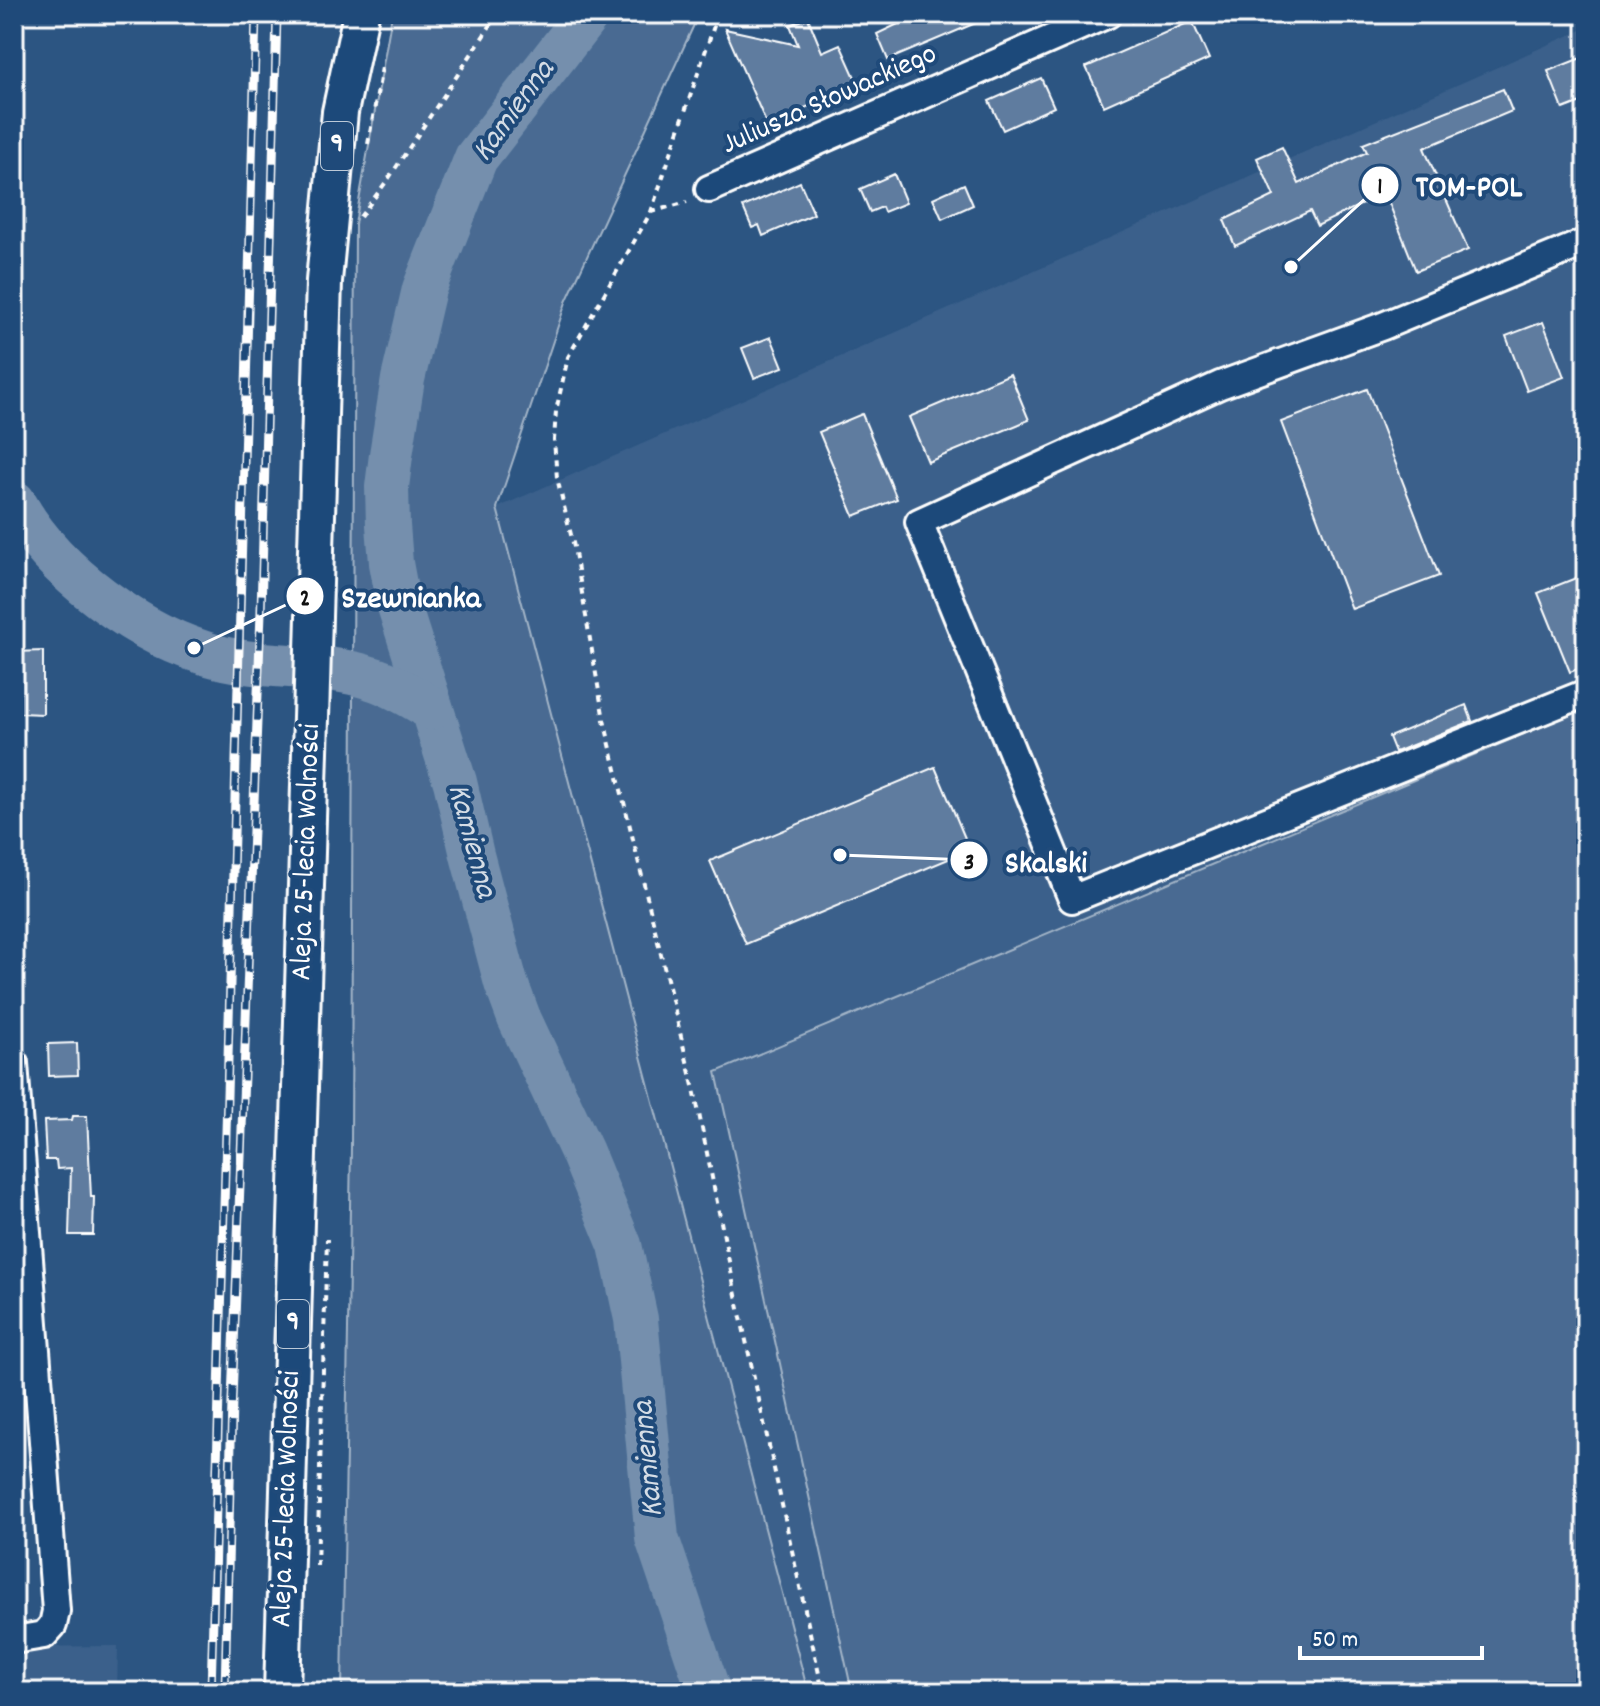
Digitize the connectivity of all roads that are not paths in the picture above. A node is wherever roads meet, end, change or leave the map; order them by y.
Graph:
1 (361, 14) edge
2 (1108, 14) edge
3 (709, 189) road end
4 (1586, 242) edge
5 (1586, 693) edge
6 (14, 1063) edge
7 (14, 1640) edge
8 (282, 1692) edge

1 - 8 main road, Aleja 25-lecia Wolności / 9
2 - 3 street, Juliusza Słowackiego
4 - 5 street
6 - 7 street

